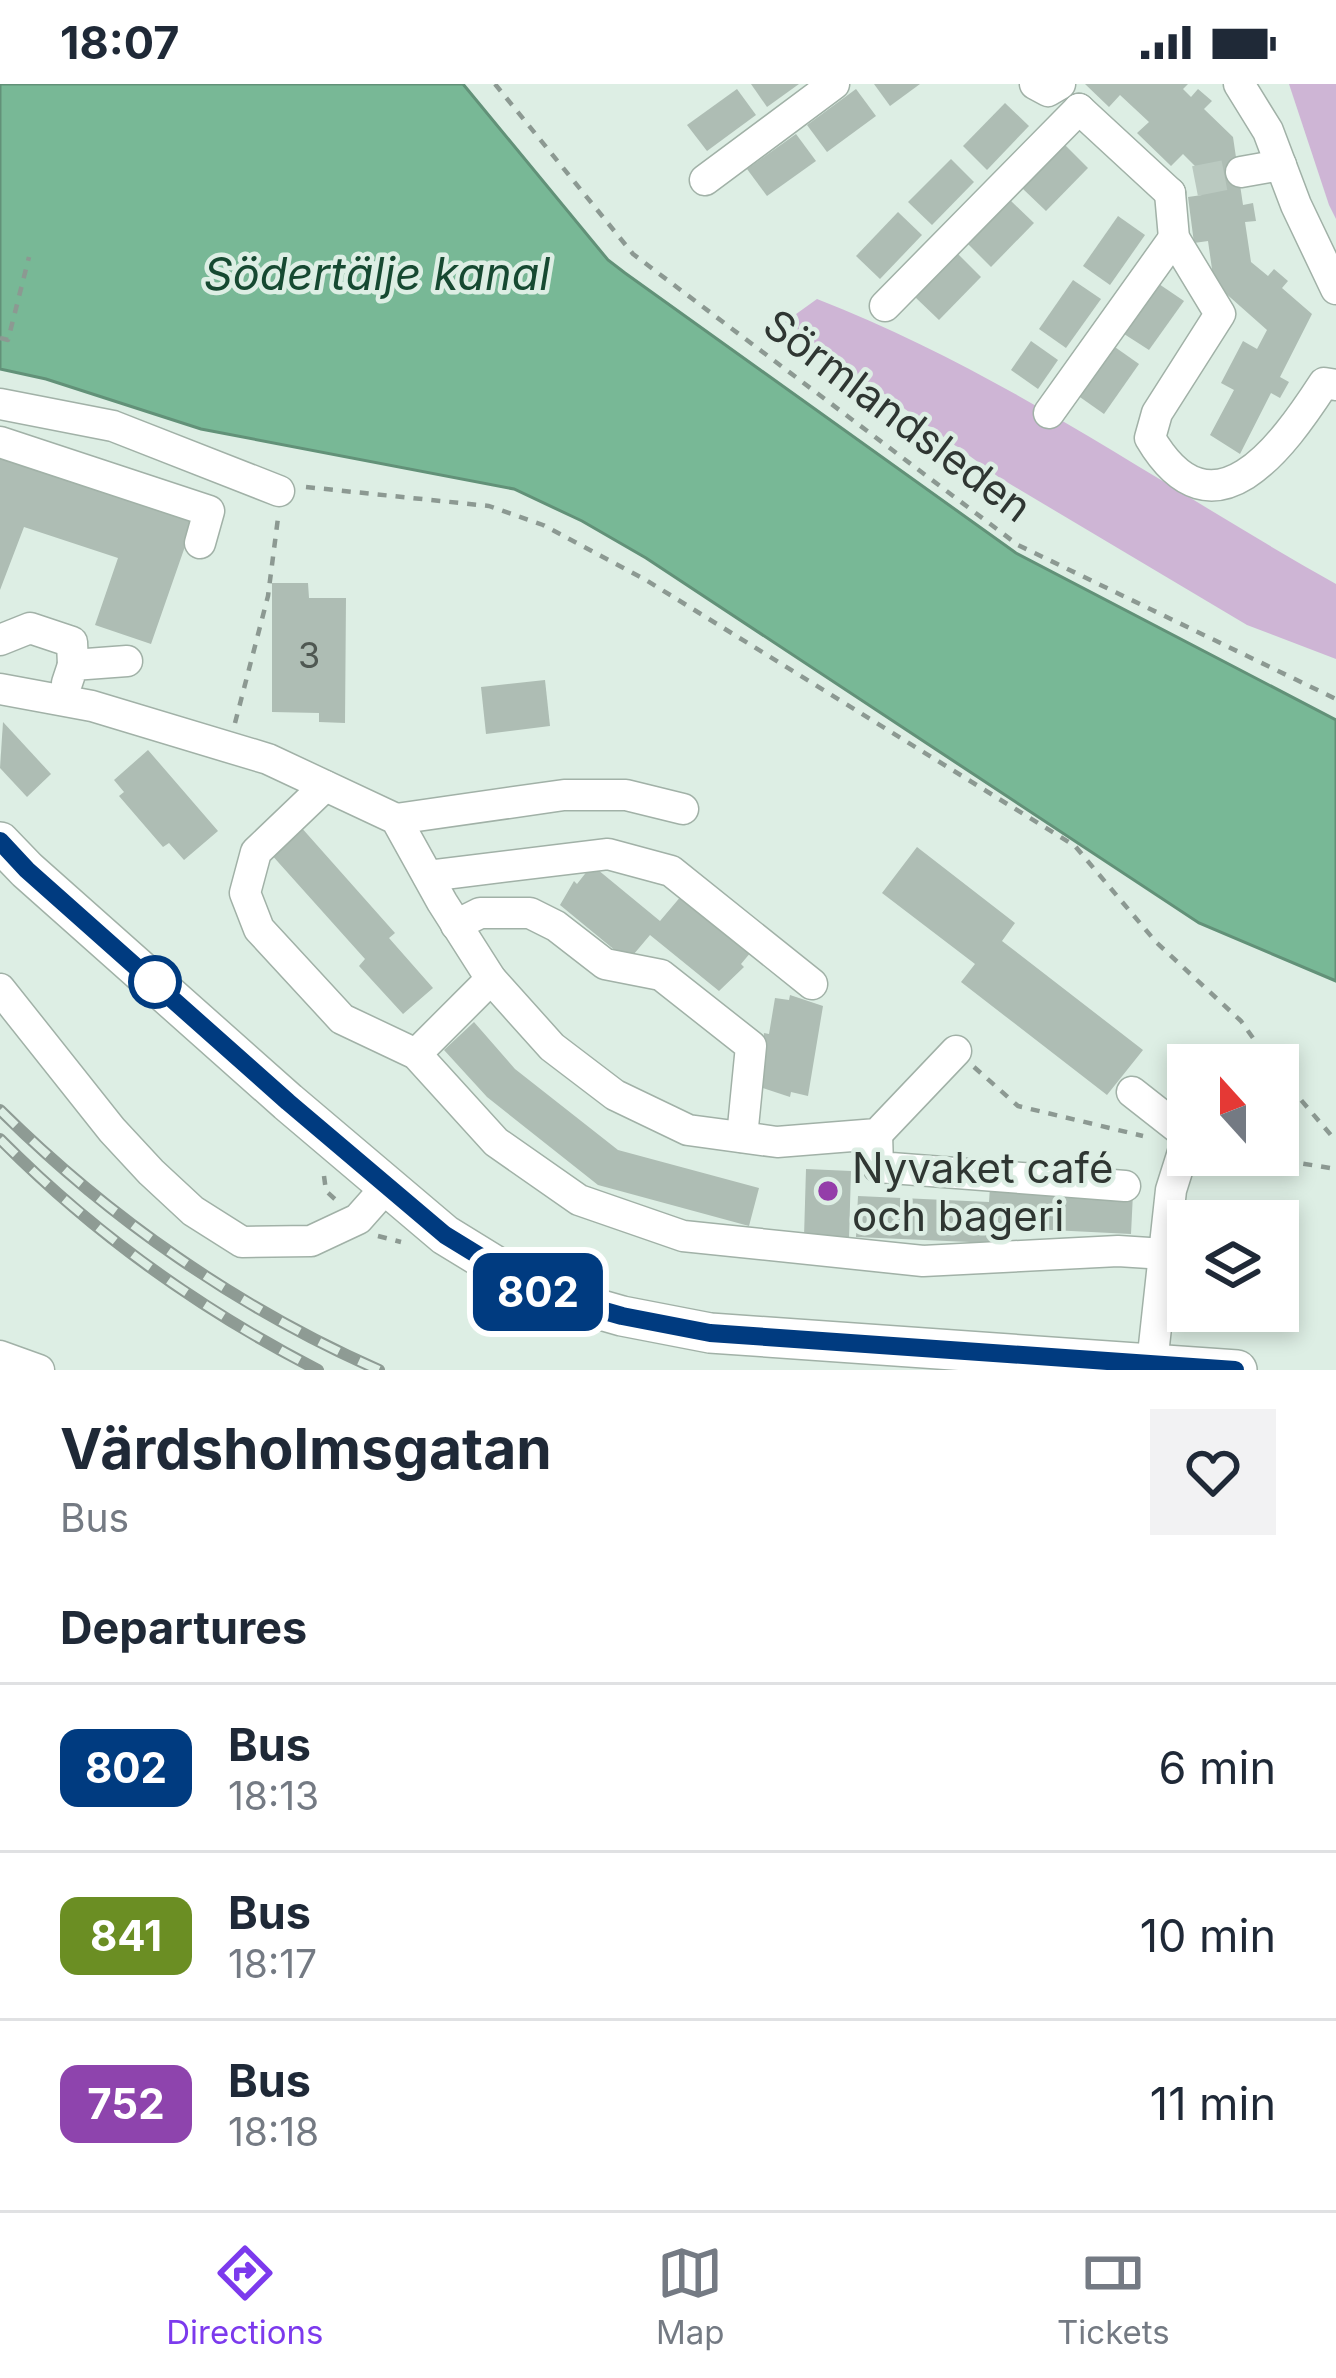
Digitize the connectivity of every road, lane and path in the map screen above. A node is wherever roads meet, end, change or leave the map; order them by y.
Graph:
1 (495, 84) edge
2 (834, 84) edge
3 (1035, 84) edge
4 (1239, 84) edge
5 (1068, 92) edge
6 (1281, 165) junction
7 (1241, 172) tunnel mouth
8 (705, 180) dead end
9 (1174, 238) junction
10 (29, 257) dead end
11 (1336, 289) edge
12 (885, 307) dead end
13 (0, 338) edge
14 (1336, 385) edge
15 (0, 404) edge
16 (1048, 413) dead end
17 (0, 442) edge
18 (279, 491) junction
19 (200, 543) dead end
20 (0, 640) edge
21 (127, 662) dead end
22 (74, 665) junction
23 (0, 689) edge
24 (1336, 699) edge
25 (61, 700) junction
26 (230, 747) junction
27 (325, 786) junction
28 (683, 809) dead end
29 (396, 819) junction
30 (0, 842) edge
31 (428, 876) junction
32 (456, 925) junction
33 (491, 979) junction
34 (812, 984) dead end
35 (0, 988) edge
36 (1257, 1044) edge
37 (956, 1051) joint
38 (416, 1054) junction
39 (1132, 1092) dead end
40 (1299, 1098) edge
41 (1167, 1120) edge
42 (877, 1134) junction
43 (742, 1137) junction
44 (1167, 1141) edge
45 (1336, 1141) edge
46 (1299, 1163) edge
47 (1336, 1169) edge
48 (1176, 1176) edge
49 (388, 1184) junction
50 (1125, 1186) dead end
51 (1166, 1254) junction
52 (0, 1356) edge
53 (1152, 1364) junction
54 (39, 1370) edge
55 (1237, 1370) edge

1 - 24 path, Sörmlandsleden
2 - 8 street
3 - 5 street
4 - 6 street
5 - 9 street
5 - 12 street
6 - 7 street
6 - 11 street
9 - 14 street
9 - 16 street
10 - 13 path
15 - 18 street
17 - 19 street
18 - 26 path
18 - 36 path
20 - 22 street
21 - 22 street
22 - 25 street
23 - 25 street
25 - 26 street
26 - 27 street
27 - 29 street
27 - 38 street
28 - 29 street
29 - 31 street
30 - 49 main road
31 - 32 street
31 - 34 street
32 - 33 street
32 - 43 street
33 - 38 street
33 - 43 street
35 - 49 street
37 - 42 street
37 - 44 path
38 - 51 street
39 - 41 street
40 - 45 path
42 - 43 street
42 - 50 street
46 - 47 path
48 - 51 street
49 - 53 main road
51 - 53 street
52 - 54 street
53 - 55 main road

